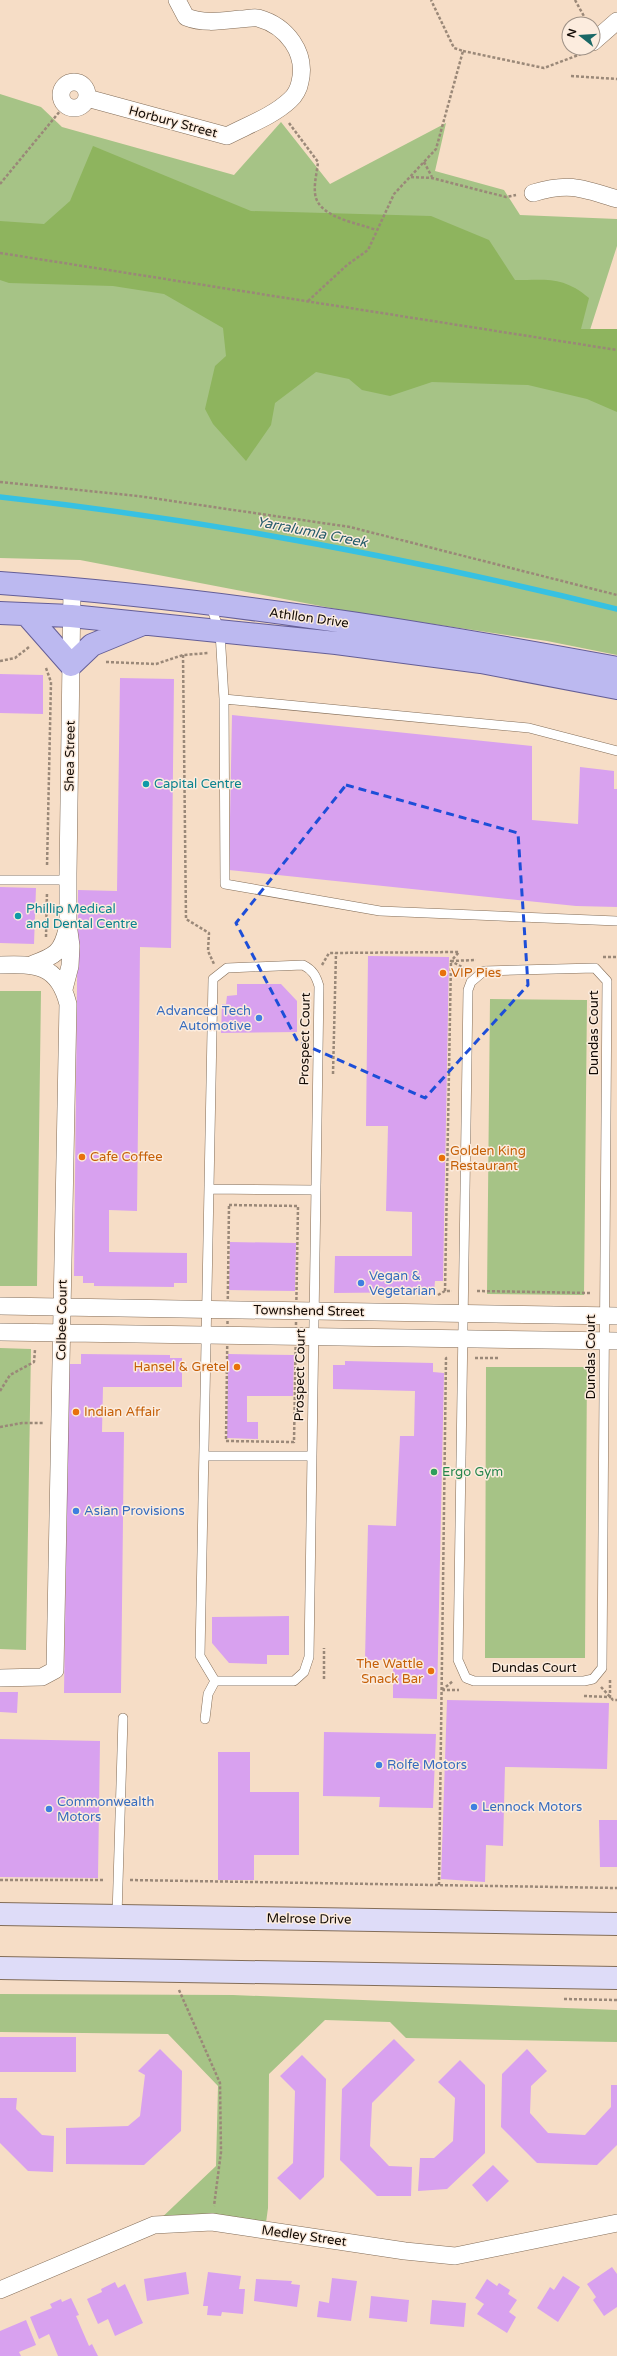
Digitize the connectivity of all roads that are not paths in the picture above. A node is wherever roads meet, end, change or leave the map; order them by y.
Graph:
1 (177, 0) edge
2 (617, 21) edge
3 (601, 36) edge
4 (87, 98) junction
5 (533, 193) road end
6 (617, 199) edge
7 (0, 583) edge
8 (72, 588) junction
9 (210, 604) junction
10 (0, 613) edge
11 (27, 615) junction
12 (71, 616) junction
13 (144, 624) junction
14 (221, 642) junction
15 (71, 665) junction
16 (617, 668) edge
17 (617, 688) edge
18 (224, 699) junction
19 (617, 751) edge
20 (0, 880) edge
21 (68, 880) junction
22 (617, 921) edge
23 (68, 924) junction
24 (33, 964) junction
25 (0, 965) edge
26 (64, 989) junction
27 (209, 1190) junction
28 (316, 1190) junction
29 (0, 1306) edge
30 (62, 1307) junction
31 (207, 1310) junction
32 (314, 1311) junction
33 (463, 1314) junction
34 (611, 1316) edge
35 (0, 1332) edge
36 (62, 1333) junction
37 (206, 1335) junction
38 (314, 1337) junction
39 (463, 1339) junction
40 (611, 1341) edge
41 (204, 1456) junction
42 (312, 1456) junction
43 (0, 1678) edge
44 (214, 1680) junction
45 (123, 1718) dead end
46 (205, 1719) dead end
47 (0, 1914) edge
48 (117, 1916) junction
49 (617, 1924) edge
50 (0, 1968) edge
51 (617, 1978) edge
52 (617, 2223) edge
53 (0, 2290) edge

1 - 4 street, Horbury Street
2 - 3 street
4 - 4 street
5 - 6 street
7 - 8 main road, Athllon Drive
8 - 9 main road, Athllon Drive
8 - 12 street, Shea Street
9 - 14 lane
9 - 16 main road, Athllon Drive
10 - 11 main road, Athllon Drive
11 - 12 main road, Athllon Drive
11 - 15 main road
12 - 13 main road, Athllon Drive
12 - 15 street, Shea Street
13 - 14 main road, Athllon Drive
13 - 15 main road
14 - 17 main road, Athllon Drive
14 - 18 lane
15 - 21 street, Shea Street
18 - 19 lane
18 - 22 lane
20 - 21 lane
21 - 23 street, Shea Street
23 - 24 street, Shea Street
23 - 26 street, Shea Street
24 - 25 street, Colbee Court
24 - 26 street, Colbee Court
26 - 30 street, Colbee Court
27 - 28 lane
27 - 28 lane, Prospect Court
27 - 31 lane
28 - 32 lane, Prospect Court
29 - 30 street, Townshend Street
30 - 31 street, Townshend Street
30 - 36 street, Colbee Court
31 - 32 street, Townshend Street
31 - 37 lane
32 - 33 street, Townshend Street
32 - 38 lane, Prospect Court
33 - 34 street, Townshend Street
33 - 34 lane, Dundas Court
33 - 39 lane, Dundas Court
34 - 40 lane, Dundas Court
35 - 36 street, Townshend Street
36 - 37 street, Townshend Street
36 - 43 street, Colbee Court
37 - 38 street, Townshend Street
37 - 41 lane
38 - 39 street, Townshend Street
38 - 42 lane, Prospect Court
39 - 40 street, Townshend Street
39 - 40 lane, Dundas Court
41 - 42 lane
41 - 44 lane
42 - 44 lane, Prospect Court
44 - 46 lane
45 - 48 lane
47 - 48 main road, Melrose Drive
48 - 49 main road, Melrose Drive
50 - 51 main road
52 - 53 street, Medley Street

